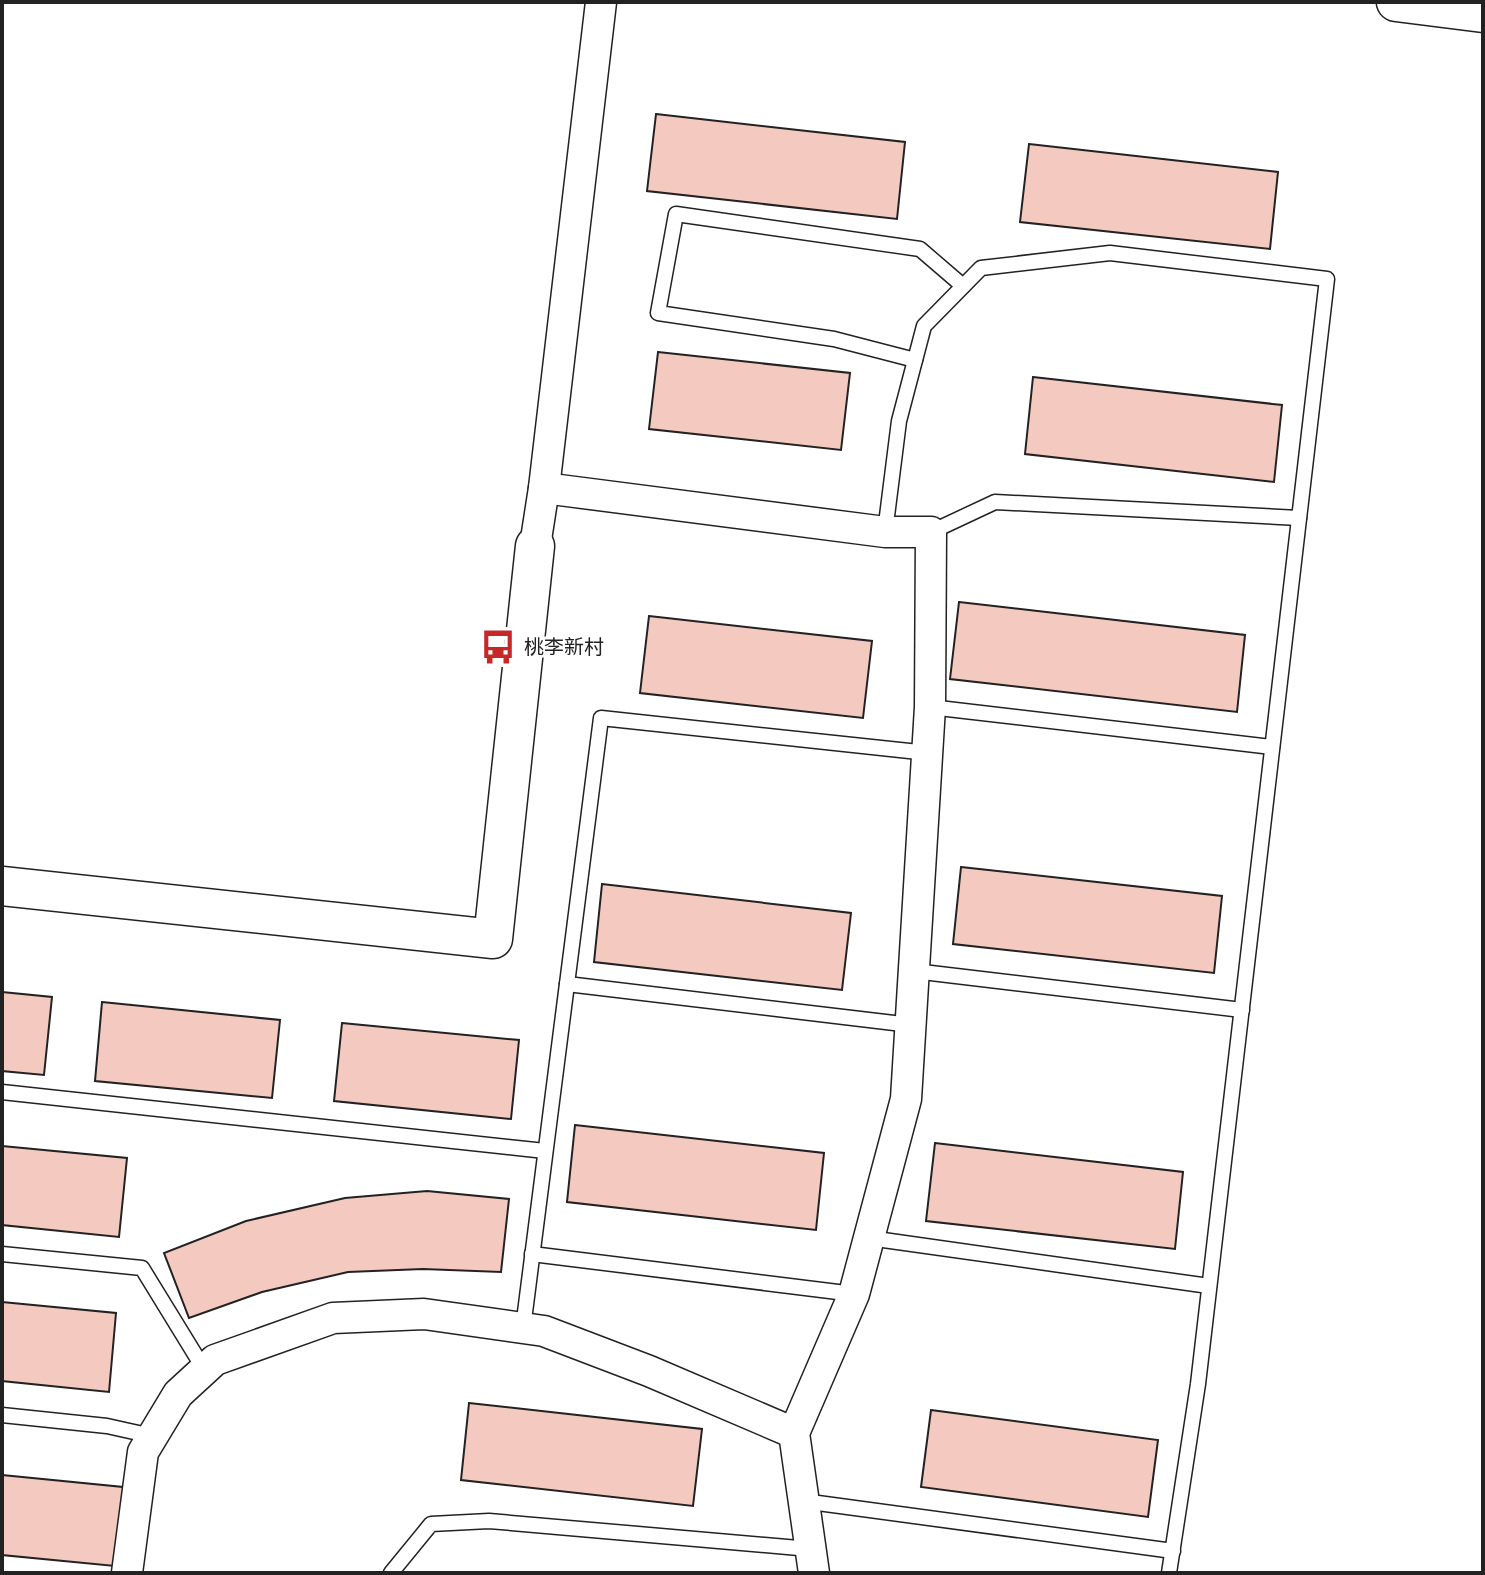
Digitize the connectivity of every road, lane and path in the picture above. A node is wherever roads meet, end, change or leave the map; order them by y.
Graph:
1 (601, 2) edge
2 (1396, 2) edge
3 (1483, 13) edge
4 (963, 286) junction
5 (915, 360) junction
6 (544, 488) junction
7 (1299, 518) junction
8 (885, 532) junction
9 (931, 532) junction
10 (535, 546) joint
11 (930, 707) junction
12 (1272, 747) junction
13 (928, 753) junction
14 (2, 886) edge
15 (914, 971) junction
16 (567, 984) junction
17 (1242, 1010) junction
18 (911, 1025) junction
19 (2, 1092) edge
20 (545, 1151) junction
21 (869, 1238) junction
22 (2, 1254) edge
23 (532, 1254) junction
24 (1209, 1286) junction
25 (854, 1294) junction
26 (523, 1328) junction
27 (204, 1369) junction
28 (2, 1415) edge
29 (794, 1433) junction
30 (152, 1436) junction
31 (803, 1501) junction
32 (1173, 1551) junction
33 (812, 1561) edge
34 (127, 1573) edge
35 (391, 1573) edge
36 (1169, 1573) edge

1 - 6 street
2 - 3 street
4 - 5 lane
4 - 5 lane
4 - 7 lane
5 - 8 lane
6 - 8 street
6 - 10 street
7 - 9 lane
7 - 12 lane
8 - 9 street
9 - 11 street
10 - 14 street
11 - 12 lane
11 - 13 street
12 - 17 lane
13 - 15 street
13 - 16 lane
15 - 17 lane
15 - 18 street
16 - 18 lane
16 - 20 lane
17 - 24 lane
18 - 21 street
19 - 20 lane
20 - 23 lane
21 - 24 lane
21 - 25 street
22 - 27 lane
23 - 25 lane
23 - 26 lane
24 - 32 lane
25 - 29 street
26 - 27 street
26 - 29 street
27 - 30 street
28 - 30 lane
29 - 31 street
30 - 34 street
31 - 32 lane
31 - 33 street
32 - 36 lane
33 - 35 lane

